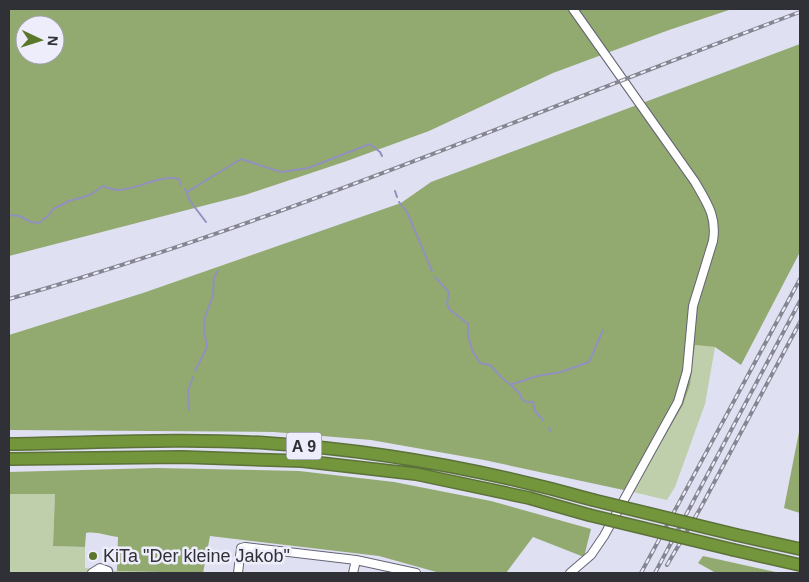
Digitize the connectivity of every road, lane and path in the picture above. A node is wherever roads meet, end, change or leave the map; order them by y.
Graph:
1 (573, 9) edge
2 (9, 444) edge
3 (9, 459) edge
4 (800, 549) edge
5 (356, 560) junction
6 (800, 565) edge
7 (92, 573) edge
8 (108, 573) edge
9 (238, 573) edge
10 (353, 573) edge
11 (416, 573) edge
12 (570, 573) edge

1 - 12 street
2 - 4 highway, A 9, bridge
3 - 6 highway, A 9, bridge
5 - 9 street
5 - 10 street
5 - 11 street
7 - 8 street

